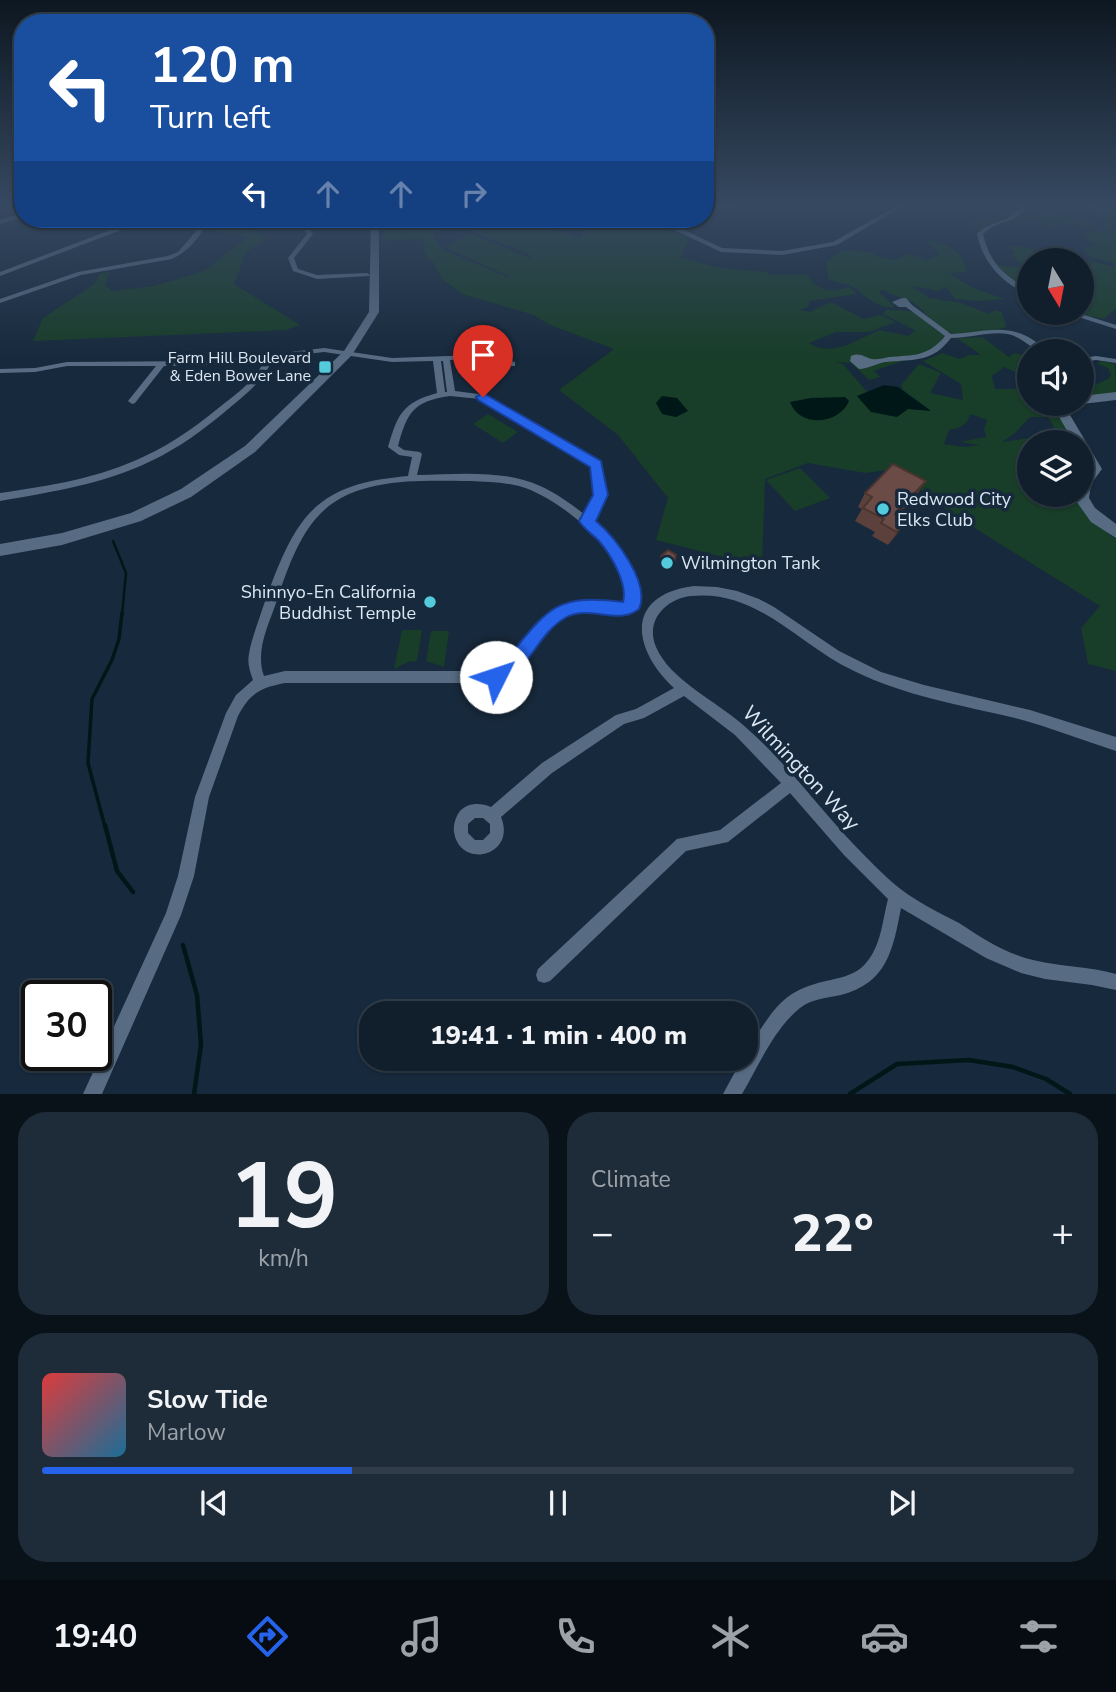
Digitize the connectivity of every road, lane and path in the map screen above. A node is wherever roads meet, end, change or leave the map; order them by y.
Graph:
1 (44, 257) edge
2 (172, 257) edge
3 (292, 257) edge
4 (367, 257) edge
5 (374, 257) edge
6 (986, 257) edge
7 (0, 274) edge
8 (367, 275) junction
9 (1017, 286) edge
10 (5, 303) edge
11 (908, 305) dead end
12 (368, 318) junction
13 (1094, 320) edge
14 (1116, 327) edge
15 (949, 336) junction
16 (1029, 339) edge
17 (348, 353) junction
18 (442, 357) junction
19 (269, 358) junction
20 (1094, 358) edge
21 (871, 361) dead end
22 (1116, 361) edge
23 (512, 364) dead end
24 (160, 365) junction
25 (0, 371) edge
26 (446, 394) junction
27 (1116, 396) edge
28 (1094, 399) edge
29 (132, 401) dead end
30 (412, 479) junction
31 (0, 497) edge
32 (1088, 507) edge
33 (586, 521) junction
34 (1116, 532) edge
35 (0, 550) edge
36 (260, 682) junction
37 (684, 689) junction
38 (1116, 744) edge
39 (790, 784) junction
40 (493, 815) dead end
41 (896, 896) junction
42 (544, 975) dead end
43 (1116, 982) edge
44 (92, 1094) edge
45 (732, 1094) edge

1 - 7 street
2 - 10 street
3 - 8 street
4 - 8 main road
5 - 12 main road
6 - 9 street
8 - 12 main road
11 - 15 street
12 - 17 main road
13 - 14 street
15 - 16 street
15 - 21 street
17 - 18 street
17 - 19 street
17 - 35 main road
18 - 23 street
18 - 26 street
19 - 24 street
19 - 31 street
20 - 22 street
24 - 25 street
24 - 29 street
26 - 30 street
26 - 33 street
27 - 28 main road
30 - 33 street
30 - 36 street
32 - 34 main road
33 - 36 street
36 - 44 street
37 - 38 street, Wilmington Way
37 - 39 street, Wilmington Way
37 - 40 street
39 - 41 street, Wilmington Way
39 - 42 street
41 - 43 street, Wilmington Way
41 - 45 street

